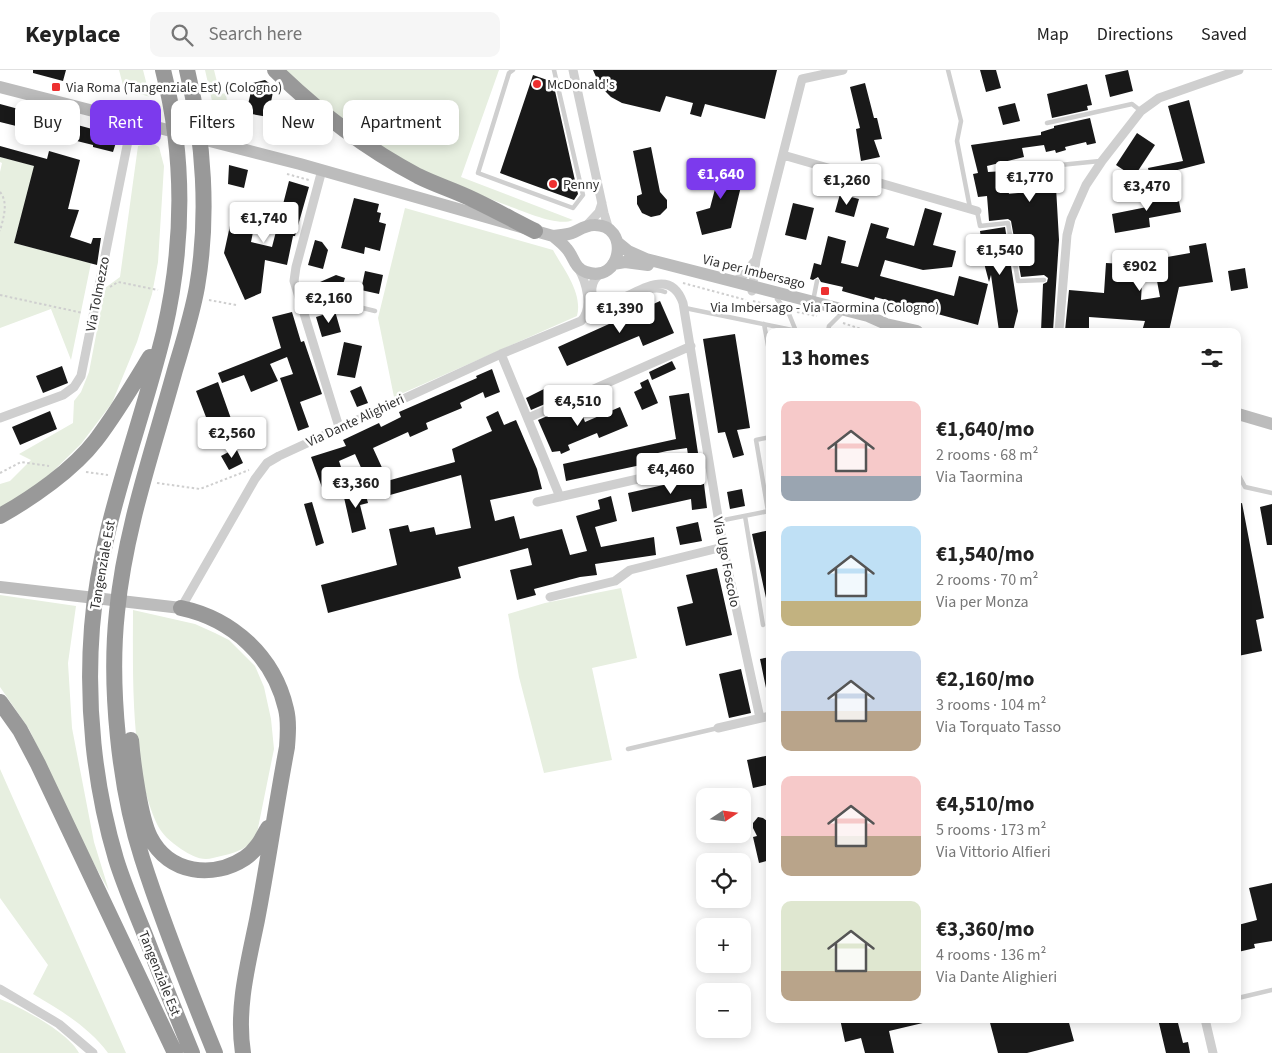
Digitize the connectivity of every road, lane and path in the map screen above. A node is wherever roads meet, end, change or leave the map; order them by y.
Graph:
1 (163, 70) edge
2 (187, 70) edge
3 (275, 70) edge
4 (513, 70) edge
5 (554, 70) edge
6 (573, 70) edge
7 (843, 70) edge
8 (948, 70) edge
9 (1239, 70) edge
10 (0, 87) edge
11 (90, 110) edge
12 (1141, 110) junction
13 (1047, 123) dead end
14 (161, 128) edge
15 (133, 145) edge
16 (783, 155) junction
17 (1102, 161) junction
18 (1040, 167) dead end
19 (322, 170) junction
20 (0, 192) edge
21 (602, 203) junction
22 (974, 210) junction
23 (582, 228) junction
24 (0, 230) edge
25 (609, 230) junction
26 (535, 231) junction
27 (553, 236) junction
28 (617, 242) junction
29 (570, 253) junction
30 (756, 260) junction
31 (613, 264) junction
32 (578, 268) junction
33 (601, 273) junction
34 (1044, 280) dead end
35 (735, 281) junction
36 (817, 281) dead end
37 (663, 288) junction
38 (752, 289) junction
39 (296, 291) junction
40 (0, 295) edge
41 (668, 298) dead end
42 (776, 298) junction
43 (587, 302) junction
44 (812, 305) junction
45 (685, 308) junction
46 (376, 311) dead end
47 (840, 315) junction
48 (94, 316) junction
49 (764, 324) junction
50 (886, 324) junction
51 (782, 328) edge
52 (795, 328) edge
53 (828, 328) edge
54 (904, 328) edge
55 (1059, 328) edge
56 (163, 333) junction
57 (766, 335) edge
58 (692, 346) junction
59 (500, 354) junction
60 (1241, 415) edge
61 (0, 418) edge
62 (528, 418) junction
63 (1272, 424) edge
64 (339, 427) junction
65 (766, 438) edge
66 (22, 462) dead end
67 (267, 463) junction
68 (708, 463) junction
69 (0, 473) edge
70 (1241, 480) edge
71 (200, 489) dead end
72 (1272, 493) edge
73 (766, 495) edge
74 (560, 497) junction
75 (536, 502) dead end
76 (766, 512) edge
77 (0, 516) edge
78 (745, 516) junction
79 (719, 521) junction
80 (722, 547) junction
81 (0, 587) edge
82 (550, 597) dead end
83 (181, 608) junction
84 (762, 626) dead end
85 (116, 635) junction
86 (0, 702) edge
87 (766, 717) edge
88 (760, 718) junction
89 (718, 728) joint
90 (628, 749) dead end
91 (274, 818) junction
92 (0, 989) edge
93 (1272, 990) edge
94 (1241, 997) edge
95 (1206, 1023) edge
96 (90, 1051) edge
97 (175, 1053) edge
98 (192, 1053) edge
99 (215, 1053) edge
100 (243, 1053) edge
101 (1213, 1053) edge

1 - 56 highway, Tangenziale Est
2 - 85 highway, Tangenziale Est
3 - 26 highway
4 - 5 lane
6 - 21 street
7 - 16 street
8 - 22 lane
9 - 12 street
10 - 11 main road
12 - 13 lane
12 - 17 street
14 - 19 main road
15 - 48 street, Via Tolmezzo
16 - 22 street
16 - 30 street
17 - 18 lane
17 - 55 street
19 - 26 main road
19 - 39 street
20 - 24 path
21 - 23 street
21 - 25 street
22 - 34 lane
23 - 25 main road
23 - 27 main road
23 - 29 main road
25 - 28 main road, Via per Imbersago
26 - 27 main road
27 - 29 main road
28 - 31 main road
28 - 35 main road, Via per Imbersago
29 - 32 main road
30 - 35 street
30 - 38 street
31 - 33 main road
31 - 38 main road, Via per Imbersago
32 - 33 main road
32 - 43 street
33 - 37 street
35 - 38 main road, Via per Imbersago
36 - 44 lane
37 - 41 lane
37 - 43 lane
37 - 45 street
38 - 42 main road, Via per Imbersago
38 - 44 main road, Via per Imbersago
39 - 46 lane
39 - 64 street
40 - 48 path
42 - 44 main road, Via per Imbersago
42 - 52 lane
43 - 59 street, Via Dante Alighieri
44 - 47 main road, Via per Imbersago
44 - 50 main road, Via per Imbersago
45 - 49 lane
45 - 58 street
47 - 50 main road, Via per Imbersago
47 - 53 lane
48 - 61 street, Via Tolmezzo
49 - 51 lane
49 - 57 lane
50 - 54 main road, Via per Imbersago
56 - 77 highway
56 - 98 highway, Tangenziale Est
58 - 62 street
58 - 68 street, Via Ugo Foscolo
59 - 62 street
59 - 64 street, Via Dante Alighieri
60 - 63 main road
62 - 74 street
64 - 67 street, Via Dante Alighieri
65 - 73 lane
66 - 69 path
67 - 71 path
67 - 83 street, Via Dante Alighieri
68 - 74 street
68 - 79 street, Via Ugo Foscolo
70 - 72 lane
74 - 75 street
76 - 78 lane
78 - 79 lane
78 - 84 lane
79 - 80 street, Via Ugo Foscolo
80 - 82 street
80 - 88 street, Via Ugo Foscolo
81 - 83 main road
83 - 91 highway
85 - 91 highway
85 - 99 highway, Tangenziale Est
86 - 97 highway
87 - 88 street
88 - 89 street
89 - 90 lane
91 - 100 highway
92 - 96 street
93 - 94 lane
95 - 101 street

